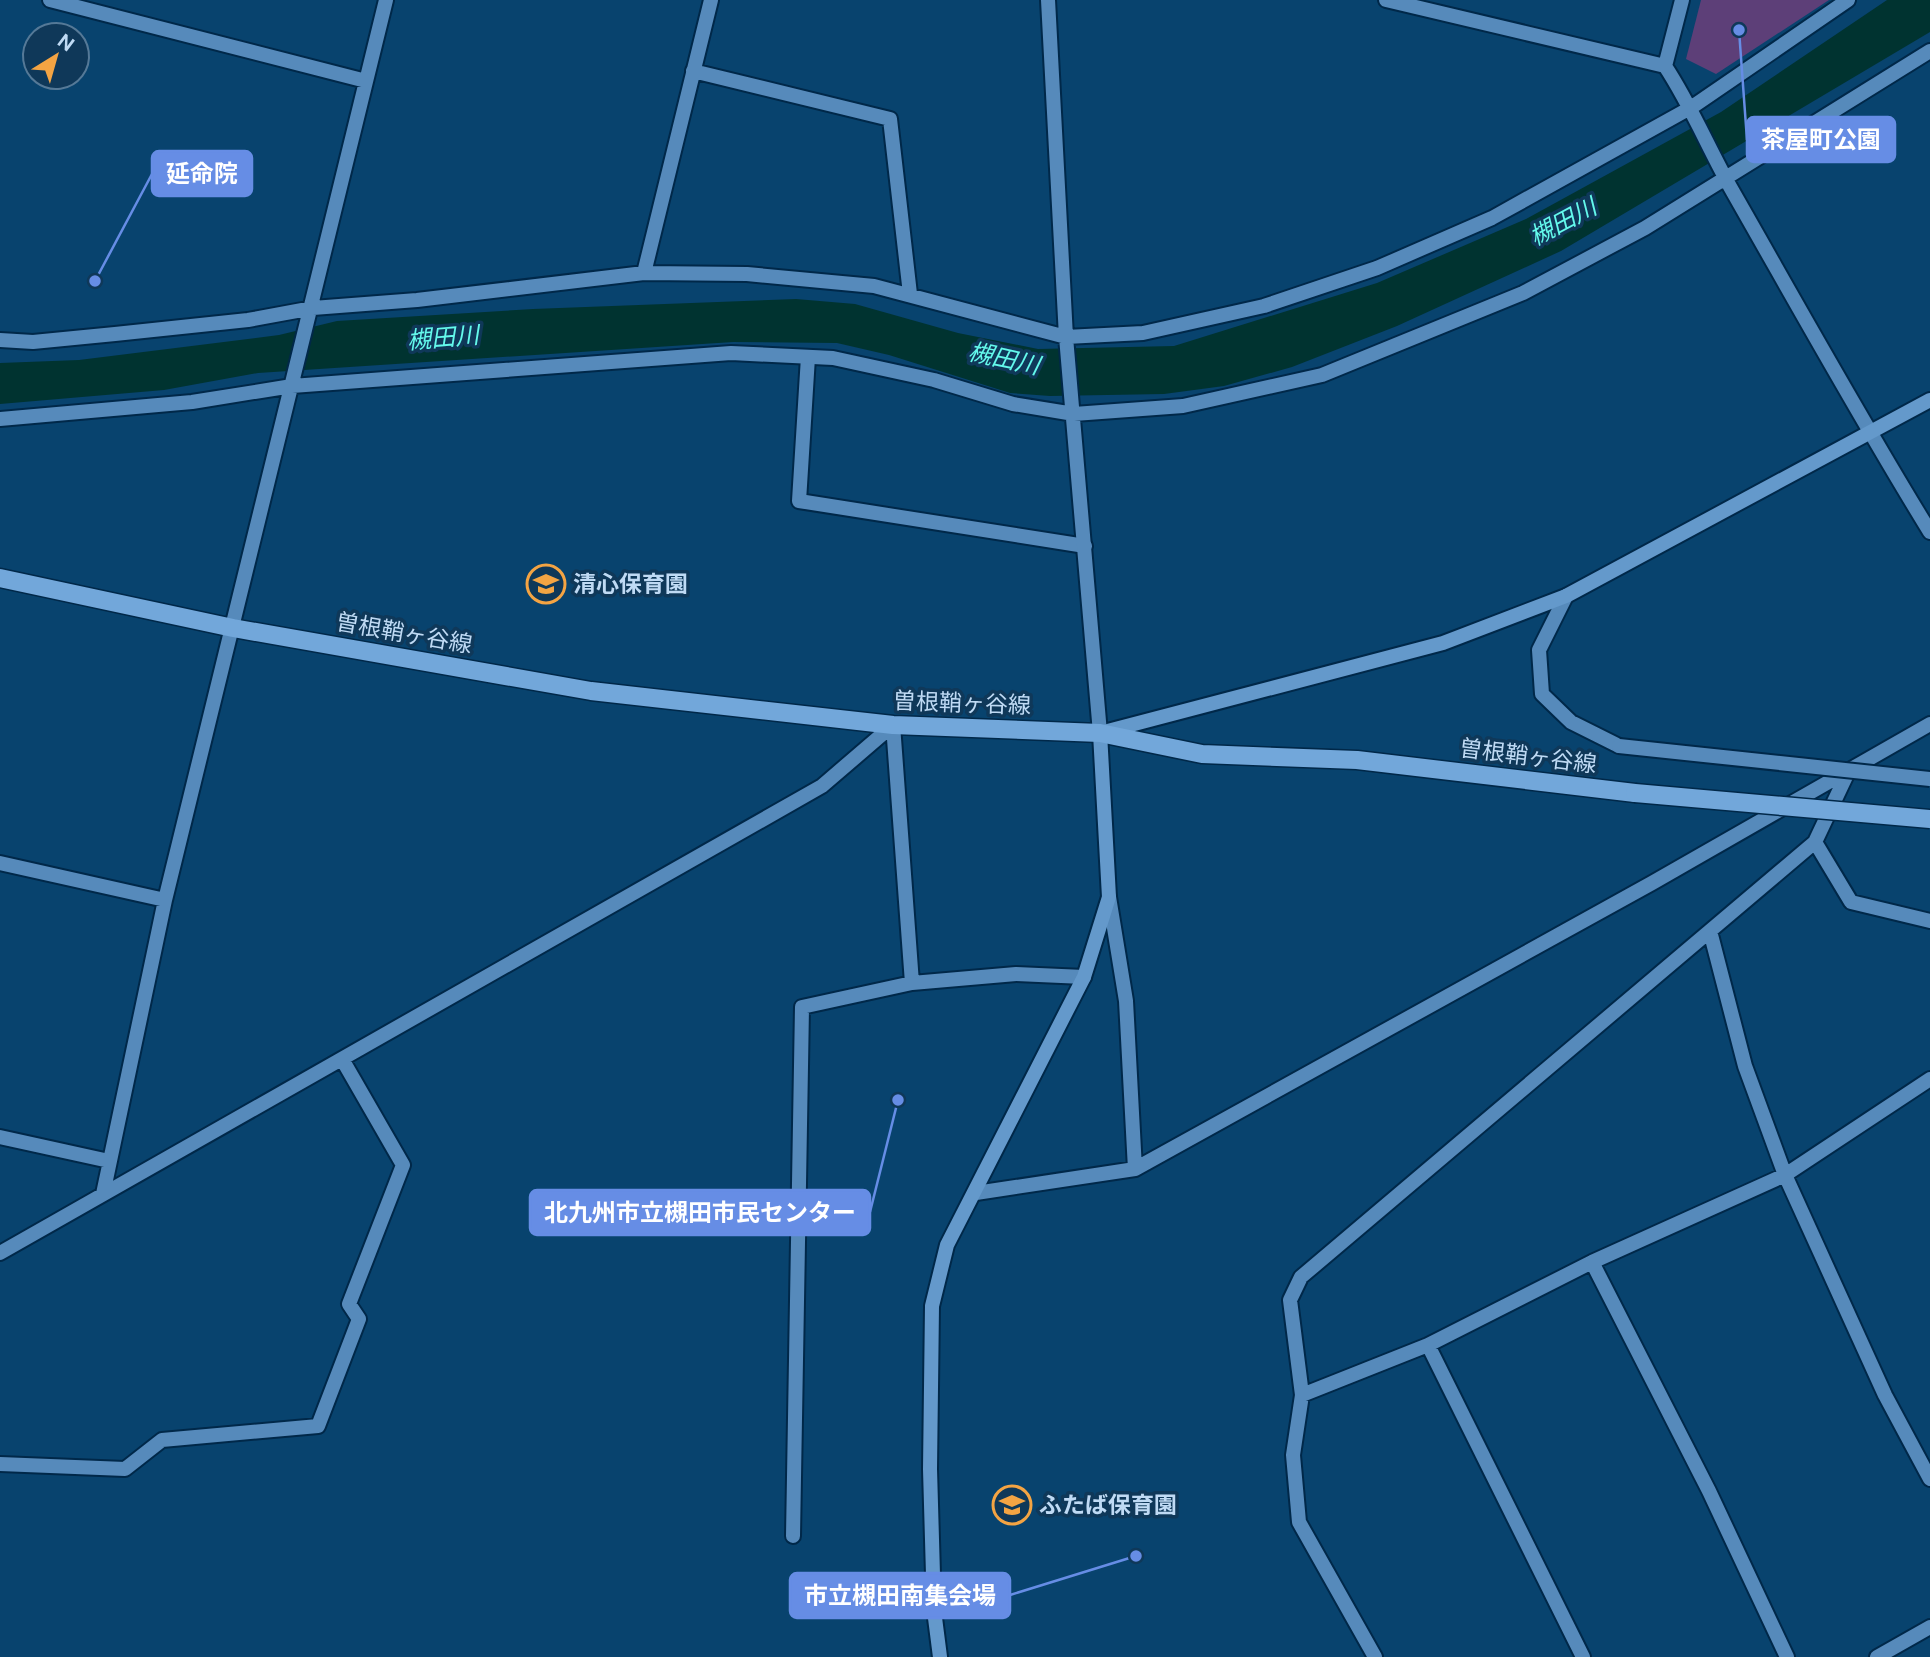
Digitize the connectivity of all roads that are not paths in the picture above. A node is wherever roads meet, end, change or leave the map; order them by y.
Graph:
1 (50, 0) edge
2 (386, 0) edge
3 (710, 0) edge
4 (1048, 0) edge
5 (1386, 0) edge
6 (1682, 0) edge
7 (1847, 0) edge
8 (1930, 51) edge
9 (1665, 66) junction
10 (693, 71) junction
11 (366, 80) junction
12 (1692, 107) junction
13 (1725, 178) junction
14 (644, 273) junction
15 (911, 294) junction
16 (313, 308) junction
17 (1066, 337) junction
18 (0, 340) edge
19 (808, 357) junction
20 (292, 386) junction
21 (1930, 400) edge
22 (1074, 414) junction
23 (0, 419) edge
24 (1870, 434) junction
25 (1930, 531) edge
26 (1085, 545) junction
27 (0, 578) edge
28 (1566, 596) junction
29 (233, 628) junction
30 (1930, 724) edge
31 (893, 725) junction
32 (1100, 733) junction
33 (1849, 770) junction
34 (1930, 779) edge
35 (1930, 819) edge
36 (1815, 842) junction
37 (0, 863) edge
38 (1109, 897) junction
39 (165, 900) junction
40 (1930, 921) edge
41 (1710, 931) junction
42 (1084, 977) junction
43 (912, 983) junction
44 (342, 1059) junction
45 (1930, 1079) edge
46 (0, 1137) edge
47 (109, 1161) junction
48 (1135, 1169) junction
49 (1785, 1175) junction
50 (976, 1193) junction
51 (103, 1194) junction
52 (0, 1253) edge
53 (1592, 1262) junction
54 (1428, 1345) junction
55 (1302, 1395) junction
56 (0, 1464) edge
57 (1930, 1479) edge
58 (793, 1536) dead end
59 (1930, 1627) edge
60 (940, 1657) edge
61 (1375, 1657) edge
62 (1583, 1657) edge
63 (1787, 1657) edge
64 (1877, 1657) edge

1 - 11 street
2 - 11 street
3 - 10 street
4 - 17 street
5 - 9 street
6 - 9 street
7 - 12 street
8 - 13 street
9 - 12 street
10 - 14 street
10 - 15 street
11 - 16 street
12 - 13 street
12 - 17 street
13 - 22 street
13 - 24 street
14 - 15 street
14 - 16 street
15 - 17 street
16 - 18 street
16 - 20 street
17 - 22 street
19 - 20 street
19 - 22 street
19 - 26 street
20 - 23 street
20 - 29 street
21 - 24 street
22 - 26 street
24 - 25 street
24 - 28 street
26 - 32 street
27 - 29 main road, 曽根鞘ヶ谷線
28 - 32 street
28 - 34 street, bridge
29 - 31 main road, 曽根鞘ヶ谷線
29 - 39 street
30 - 33 street
31 - 32 main road, 曽根鞘ヶ谷線
31 - 43 street
31 - 44 street
32 - 35 main road, 曽根鞘ヶ谷線, bridge
32 - 38 street
33 - 36 street
33 - 48 street
36 - 40 street
36 - 41 street
37 - 39 street
38 - 42 street
38 - 48 street
39 - 47 street
41 - 49 street
41 - 55 street
42 - 43 street
42 - 50 street
43 - 58 street
44 - 51 street
44 - 56 street
45 - 49 street
46 - 47 street
47 - 51 street
48 - 50 street
49 - 53 street
49 - 57 street
50 - 60 street
51 - 52 street
53 - 54 street
53 - 63 street
54 - 55 street
54 - 62 street
55 - 61 street
59 - 64 street

